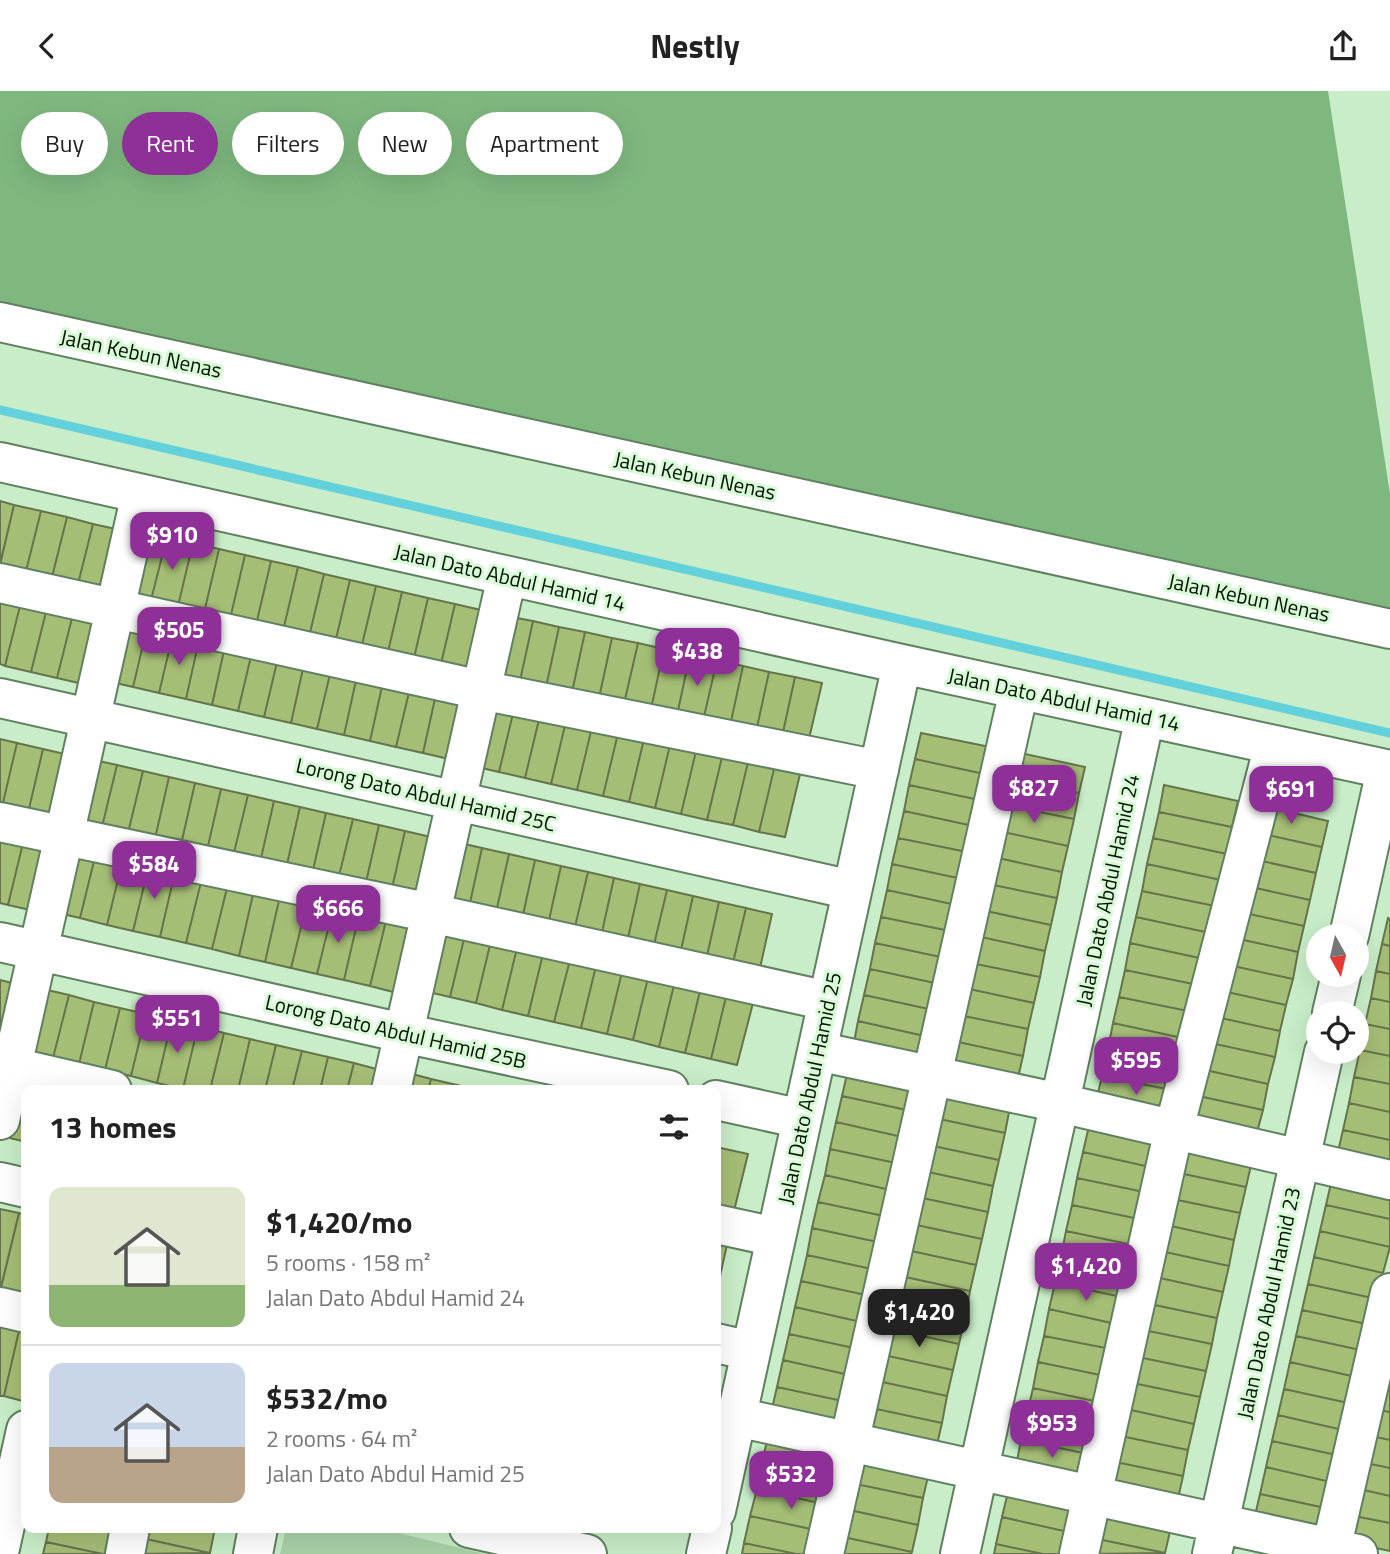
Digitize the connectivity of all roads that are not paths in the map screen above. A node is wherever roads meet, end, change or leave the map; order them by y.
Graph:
1 (0, 322) edge
2 (0, 462) edge
3 (141, 494) junction
4 (507, 576) junction
5 (0, 583) edge
6 (116, 608) junction
7 (1390, 629) edge
8 (902, 664) junction
9 (481, 690) junction
10 (1020, 690) junction
11 (0, 698) edge
12 (1145, 717) junction
13 (90, 719) junction
14 (1274, 745) junction
15 (879, 770) junction
16 (1388, 770) edge
17 (456, 801) junction
18 (0, 822) edge
19 (64, 835) junction
20 (852, 890) junction
21 (431, 913) junction
22 (1352, 924) edge
23 (0, 942) edge
24 (38, 950) junction
25 (828, 1001) junction
26 (403, 1033) junction
27 (817, 1051) junction
28 (1321, 1064) edge
29 (6, 1065) edge
30 (932, 1075) junction
31 (91, 1085) edge
32 (392, 1085) edge
33 (646, 1085) edge
34 (721, 1101) edge
35 (1060, 1103) junction
36 (802, 1119) junction
37 (0, 1120) edge
38 (1174, 1129) junction
39 (1300, 1159) junction
40 (1390, 1180) edge
41 (0, 1182) edge
42 (21, 1187) edge
43 (721, 1225) edge
44 (776, 1237) junction
45 (1390, 1293) edge
46 (0, 1307) edge
47 (21, 1312) edge
48 (733, 1347) edge
49 (737, 1417) junction
50 (0, 1424) edge
51 (21, 1429) edge
52 (849, 1442) junction
53 (21, 1453) edge
54 (979, 1470) junction
55 (721, 1476) edge
56 (1092, 1495) junction
57 (129, 1533) edge
58 (257, 1533) edge
59 (492, 1533) edge
60 (711, 1533) edge
61 (1216, 1539) edge
62 (0, 1548) edge
63 (1340, 1552) edge
64 (125, 1554) edge
65 (253, 1554) edge
66 (587, 1554) edge
67 (706, 1554) edge
68 (824, 1554) edge
69 (960, 1554) edge
70 (1079, 1554) edge

1 - 7 street, Jalan Kebun Nenas
2 - 3 street, Jalan Dato Abdul Hamid 14
3 - 4 street, Jalan Dato Abdul Hamid 14
3 - 6 street
4 - 8 street, Jalan Dato Abdul Hamid 14
4 - 9 street
5 - 6 street
6 - 9 street
6 - 13 street
8 - 10 street, Jalan Dato Abdul Hamid 14
8 - 15 street, Jalan Dato Abdul Hamid 25
9 - 15 street
9 - 17 street
10 - 12 street, Jalan Dato Abdul Hamid 14
10 - 30 street
11 - 13 street, Lorong Dato Abdul Hamid 25C
12 - 14 street, Jalan Dato Abdul Hamid 14
12 - 35 street, Jalan Dato Abdul Hamid 24
13 - 17 street, Lorong Dato Abdul Hamid 25C
13 - 19 street
14 - 16 street, Jalan Dato Abdul Hamid 14
14 - 38 street
15 - 20 street, Jalan Dato Abdul Hamid 25
16 - 22 street
17 - 20 street, Lorong Dato Abdul Hamid 25C
17 - 21 street
18 - 19 street
19 - 21 street
19 - 24 street
20 - 25 street, Jalan Dato Abdul Hamid 25
21 - 25 street
21 - 26 street
23 - 24 street, Lorong Dato Abdul Hamid 25B
24 - 26 street, Lorong Dato Abdul Hamid 25B
24 - 29 street
25 - 27 street, Jalan Dato Abdul Hamid 25
26 - 32 street
26 - 33 street, Lorong Dato Abdul Hamid 25B
27 - 30 street
27 - 36 street, Jalan Dato Abdul Hamid 25
28 - 39 street, Jalan Dato Abdul Hamid 23
29 - 31 street
29 - 37 street
30 - 35 street
30 - 52 street
34 - 36 street
35 - 38 street
35 - 54 street, Jalan Dato Abdul Hamid 24
36 - 44 street, Jalan Dato Abdul Hamid 25
38 - 39 street
38 - 56 street
39 - 40 street
39 - 61 street, Jalan Dato Abdul Hamid 23
41 - 42 street
43 - 44 street
44 - 48 street, Jalan Dato Abdul Hamid 25
45 - 63 street
46 - 47 street
48 - 49 street, Jalan Dato Abdul Hamid 25
49 - 52 street
49 - 55 street, Jalan Dato Abdul Hamid 25
50 - 51 street
52 - 54 street
52 - 68 street
53 - 62 street
54 - 56 street
54 - 69 street, Jalan Dato Abdul Hamid 24
56 - 61 street
56 - 70 street
57 - 64 street
58 - 65 street
59 - 66 street
60 - 67 street
61 - 63 street

